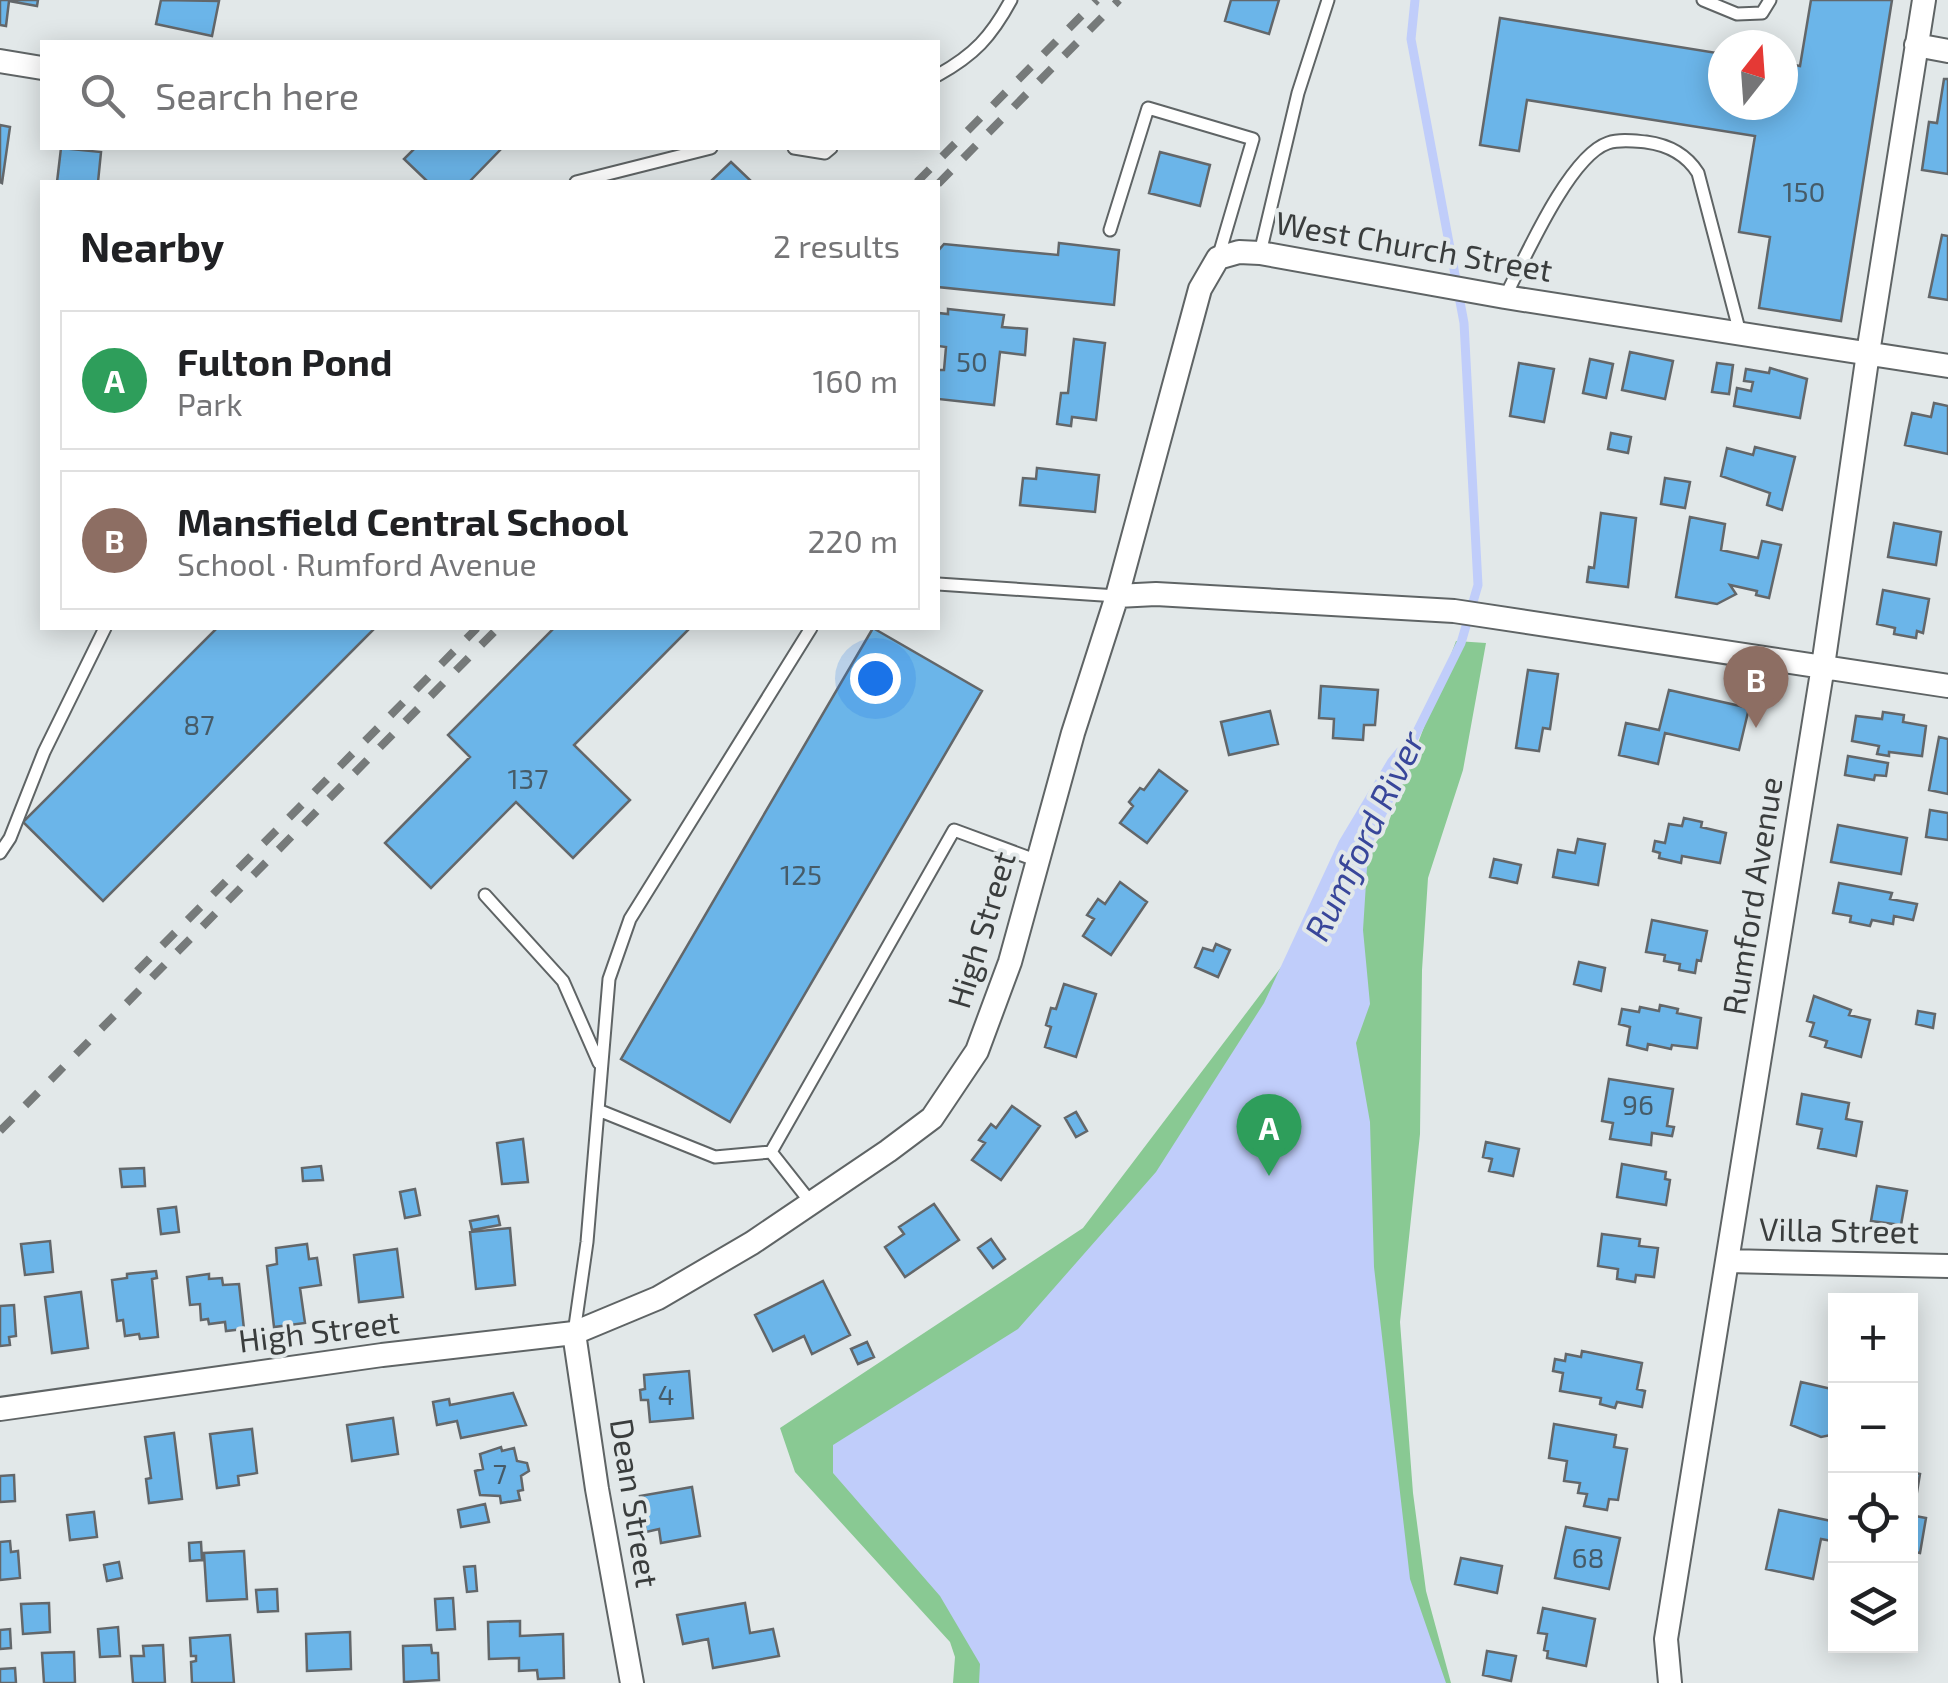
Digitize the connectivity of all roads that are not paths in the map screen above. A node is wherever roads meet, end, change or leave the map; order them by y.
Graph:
1 (1011, 0) edge
2 (1328, 0) edge
3 (1703, 0) edge
4 (1770, 0) edge
5 (1924, 0) edge
6 (1916, 45) junction
7 (1948, 51) edge
8 (0, 61) edge
9 (40, 68) edge
10 (940, 75) edge
11 (703, 150) edge
12 (584, 180) edge
13 (1110, 230) dead end
14 (1260, 253) junction
15 (1218, 258) junction
16 (1497, 295) junction
17 (1740, 333) junction
18 (1868, 353) junction
19 (1948, 366) edge
20 (940, 584) edge
21 (1117, 596) junction
22 (104, 630) edge
23 (810, 630) edge
24 (1823, 666) junction
25 (1948, 686) edge
26 (0, 853) edge
27 (1038, 861) junction
28 (485, 895) dead end
29 (600, 1067) junction
30 (598, 1110) junction
31 (770, 1152) junction
32 (812, 1204) junction
33 (1728, 1260) junction
34 (1948, 1266) edge
35 (574, 1334) junction
36 (0, 1408) edge
37 (632, 1683) edge
38 (1670, 1683) edge

1 - 10 lane
2 - 14 lane
3 - 4 lane
5 - 6 street, Rumford Avenue
6 - 7 street
6 - 18 street, Rumford Avenue
8 - 9 street
11 - 12 lane
13 - 15 lane
14 - 15 street, West Church Street
14 - 16 street, West Church Street
15 - 21 street
16 - 17 street, West Church Street
16 - 17 lane
17 - 18 street, West Church Street
18 - 19 street, West Church Street
18 - 24 street, Rumford Avenue
20 - 21 lane
21 - 24 street
21 - 27 street, High Street
22 - 26 lane
23 - 29 lane
24 - 25 street
24 - 33 street, Rumford Avenue
27 - 31 lane
27 - 32 street, High Street
28 - 29 lane
29 - 30 lane
30 - 31 lane
30 - 35 lane
31 - 32 lane
32 - 35 street, High Street
33 - 34 street, Villa Street
33 - 38 street, Rumford Avenue
35 - 36 street, High Street
35 - 37 street, Dean Street

